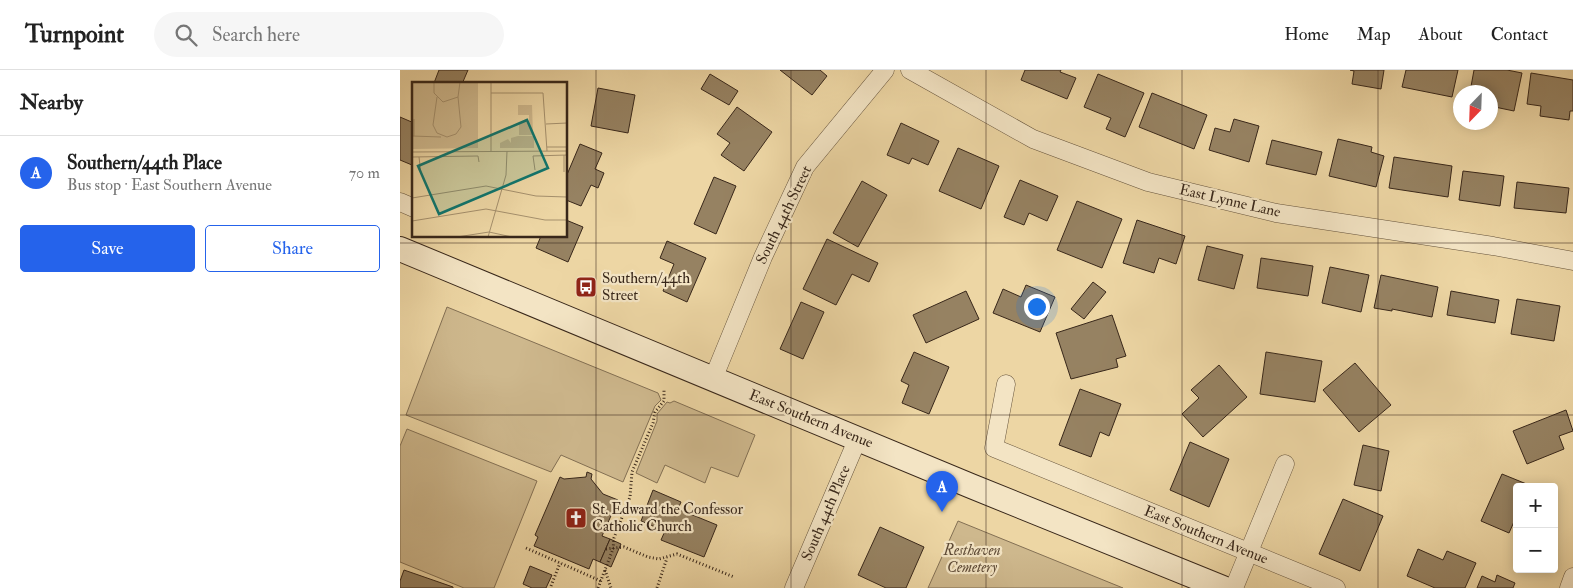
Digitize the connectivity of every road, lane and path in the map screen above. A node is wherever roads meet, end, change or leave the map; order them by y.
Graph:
1 (885, 70) edge
2 (910, 70) edge
3 (400, 202) edge
4 (412, 207) edge
5 (400, 249) edge
6 (1573, 261) edge
7 (713, 379) junction
8 (1006, 384) dead end
9 (664, 390) dead end
10 (858, 438) junction
11 (1285, 464) dead end
12 (526, 548) dead end
13 (613, 548) junction
14 (606, 549) dead end
15 (1250, 552) junction
16 (667, 557) junction
17 (560, 563) junction
18 (605, 570) junction
19 (1573, 577) edge
20 (734, 578) dead end
21 (601, 581) junction
22 (551, 586) dead end
23 (598, 588) edge
24 (610, 588) edge
25 (657, 588) edge
26 (794, 588) edge
27 (1223, 588) edge
28 (1234, 588) edge
29 (1336, 588) edge
30 (1569, 588) edge

1 - 7 street, South 44th Street
2 - 6 street, East Lynne Lane
3 - 4 street
5 - 7 main road, East Southern Avenue
7 - 10 main road, East Southern Avenue
8 - 15 street, East Southern Avenue
9 - 13 path
10 - 26 street, South 44th Place
10 - 27 main road, East Southern Avenue
11 - 15 street
12 - 17 path
13 - 14 path
13 - 16 path
13 - 18 path
15 - 28 street
15 - 29 street, East Southern Avenue
16 - 20 path
16 - 25 path
17 - 21 path
17 - 22 path
18 - 21 path
18 - 24 path
19 - 30 street
21 - 23 path

